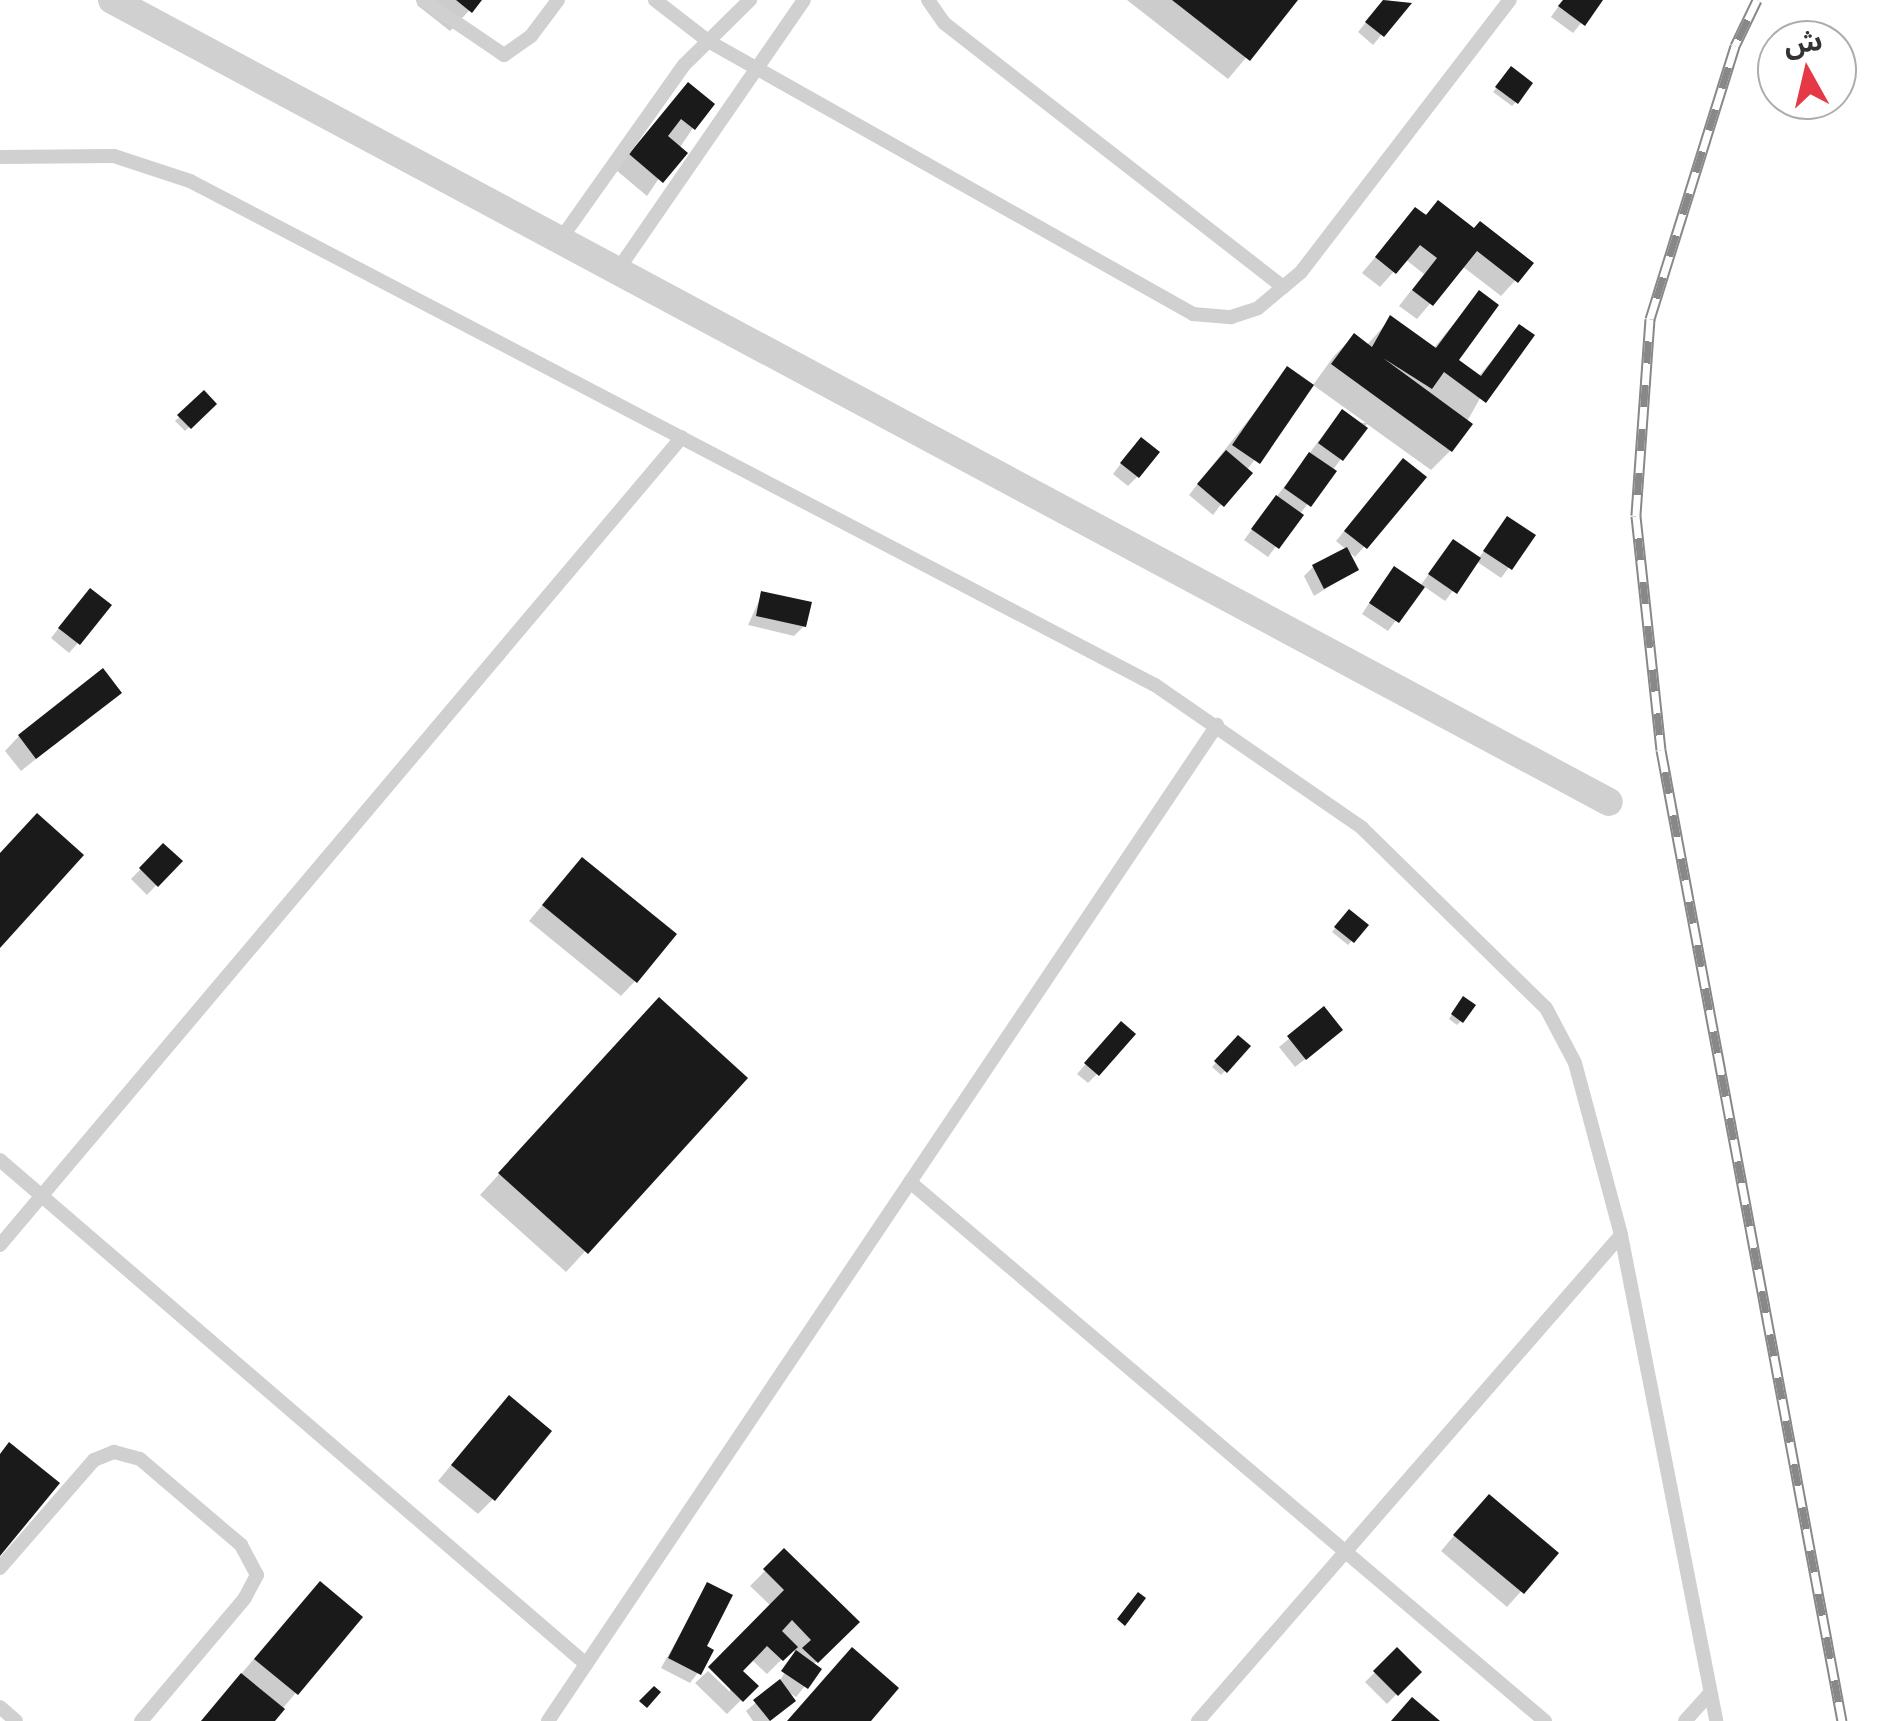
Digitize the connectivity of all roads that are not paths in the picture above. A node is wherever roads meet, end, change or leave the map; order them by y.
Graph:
1 (112, 0) edge
2 (423, 0) edge
3 (558, 0) edge
4 (654, 0) edge
5 (750, 0) edge
6 (804, 0) edge
7 (928, 0) edge
8 (1510, 0) edge
9 (708, 41) junction
10 (758, 70) junction
11 (0, 157) edge
12 (560, 240) junction
13 (618, 271) junction
14 (1283, 288) junction
15 (682, 436) junction
16 (1217, 725) junction
17 (1609, 802) dead end
18 (0, 1160) edge
19 (910, 1182) junction
20 (42, 1197) junction
21 (1621, 1235) junction
22 (0, 1245) edge
23 (1348, 1549) junction
24 (0, 1568) edge
25 (586, 1664) junction
26 (1709, 1694) junction
27 (0, 1707) edge
28 (16, 1721) edge
29 (141, 1721) edge
30 (548, 1721) edge
31 (1198, 1721) edge
32 (1545, 1721) edge
33 (1685, 1721) edge
34 (1716, 1721) edge

1 - 12 street
2 - 3 lane
4 - 9 lane
5 - 9 lane
6 - 10 lane
7 - 14 lane
8 - 14 lane
9 - 10 lane
9 - 12 lane
10 - 13 lane
10 - 14 lane
11 - 15 lane
12 - 13 street
13 - 17 street
15 - 16 lane
15 - 20 lane
16 - 19 lane
16 - 21 lane
18 - 20 lane
19 - 23 lane
19 - 25 lane
20 - 22 lane
20 - 25 lane
21 - 23 lane
21 - 26 lane
23 - 31 lane
23 - 32 lane
24 - 29 lane
25 - 30 lane
26 - 33 lane
26 - 34 lane
27 - 28 lane

